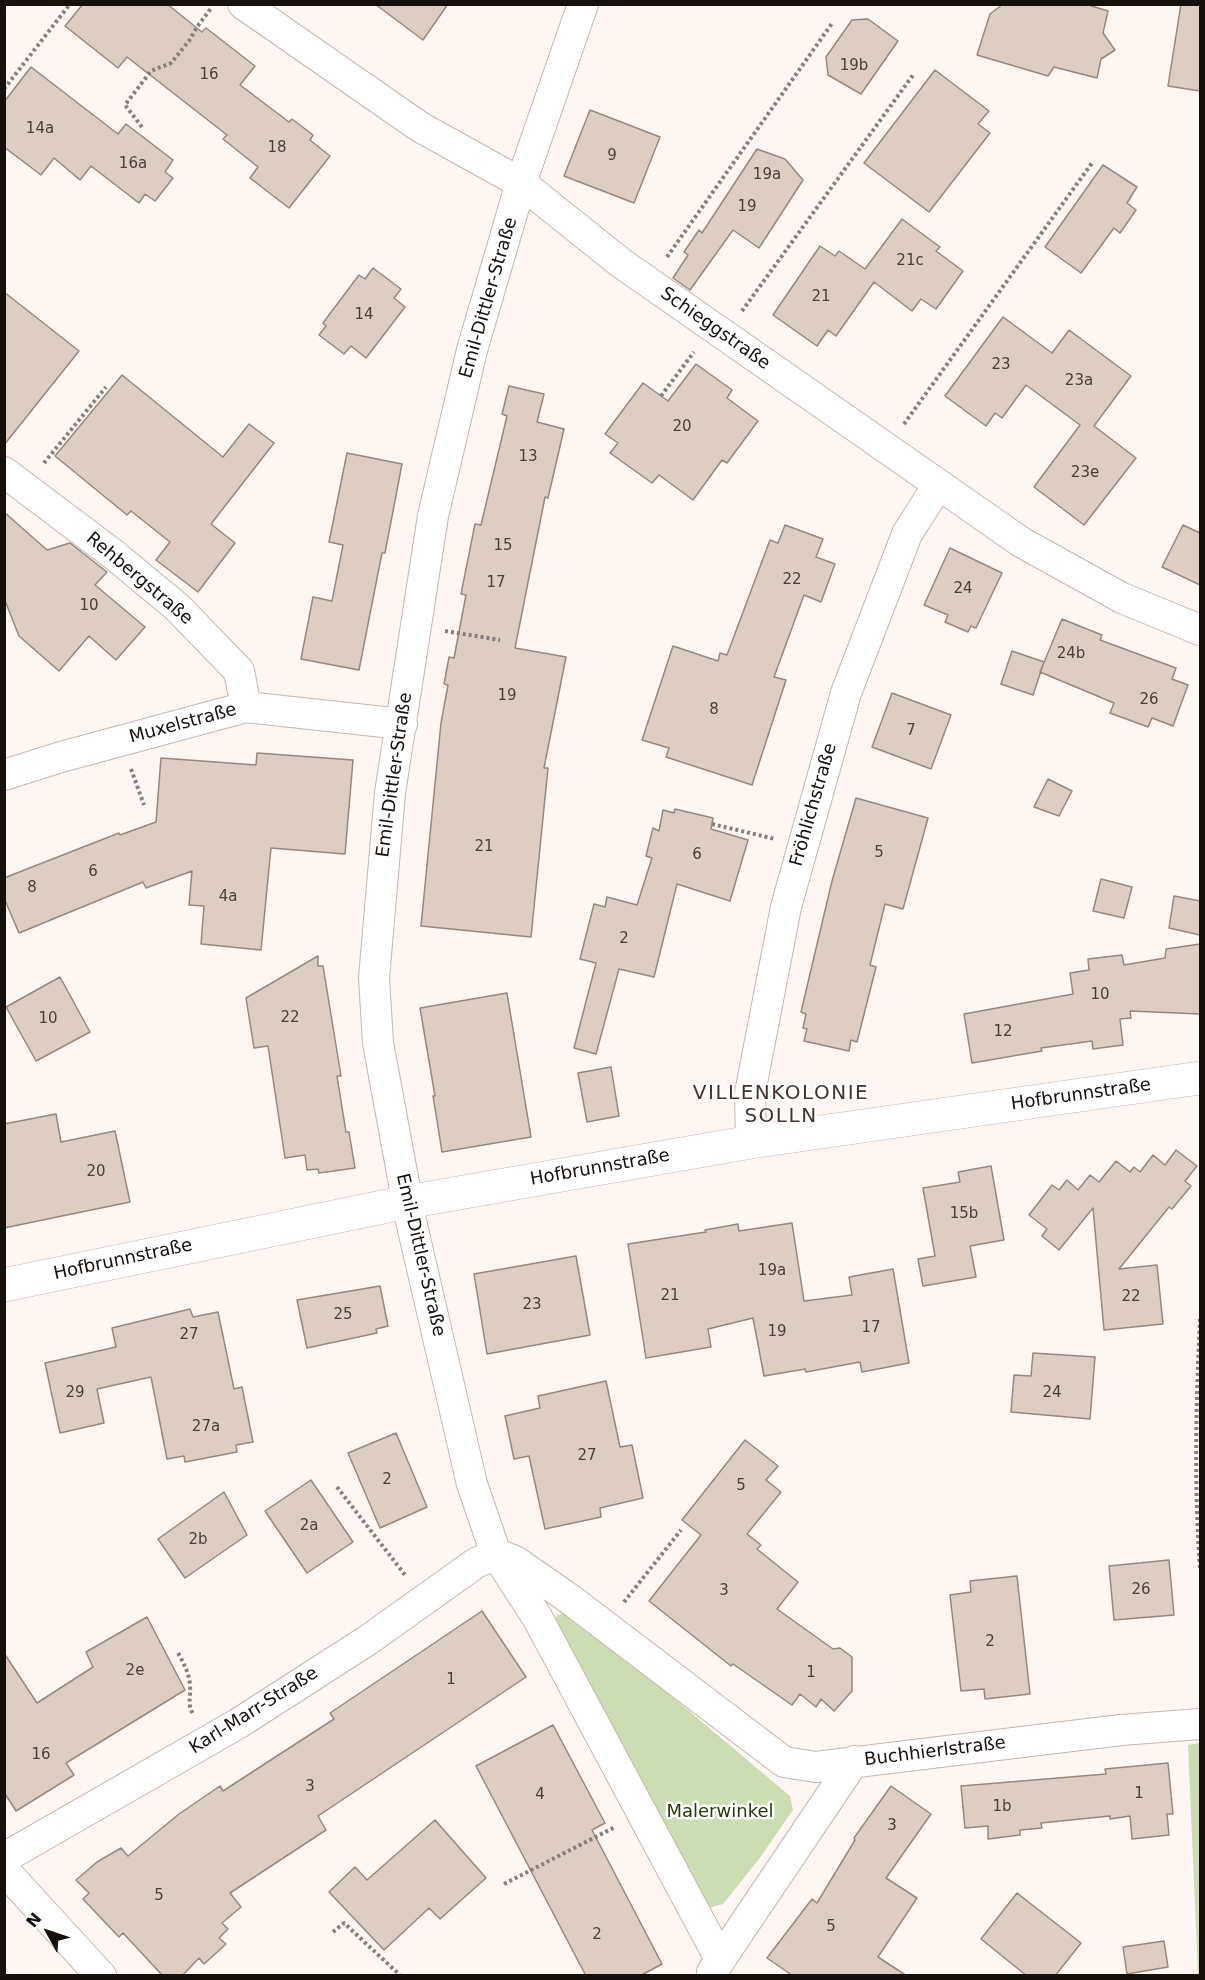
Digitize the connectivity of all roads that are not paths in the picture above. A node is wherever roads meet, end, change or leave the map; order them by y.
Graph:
1 (243, 4) edge
2 (583, 4) edge
3 (521, 183) junction
4 (15, 480) edge
5 (938, 485) junction
6 (1200, 630) edge
7 (246, 707) junction
8 (402, 724) junction
9 (4, 775) edge
10 (1200, 1078) edge
11 (751, 1142) junction
12 (407, 1202) junction
13 (4, 1285) edge
14 (496, 1554) junction
15 (1200, 1724) edge
16 (854, 1761) junction
17 (4, 1858) edge
18 (4, 1870) edge
19 (715, 1967) edge
20 (101, 1976) edge

1 - 3 street, Schieggstraße
2 - 3 street, Emil-Dittler-Straße
3 - 5 street, Schieggstraße
3 - 8 street, Emil-Dittler-Straße
4 - 7 street, Rehbergstraße
5 - 6 street, Schieggstraße
5 - 11 street, Fröhlichstraße
7 - 8 street, Muxelstraße
7 - 9 street, Muxelstraße
8 - 12 street, Emil-Dittler-Straße
10 - 11 street, Hofbrunnstraße
11 - 12 street, Hofbrunnstraße
12 - 13 street, Hofbrunnstraße
12 - 14 street, Emil-Dittler-Straße
14 - 16 street
14 - 17 street, Karl-Marr-Straße
14 - 19 street
15 - 16 street, Buchhierlstraße
16 - 19 street, Buchhierlstraße
18 - 20 street

